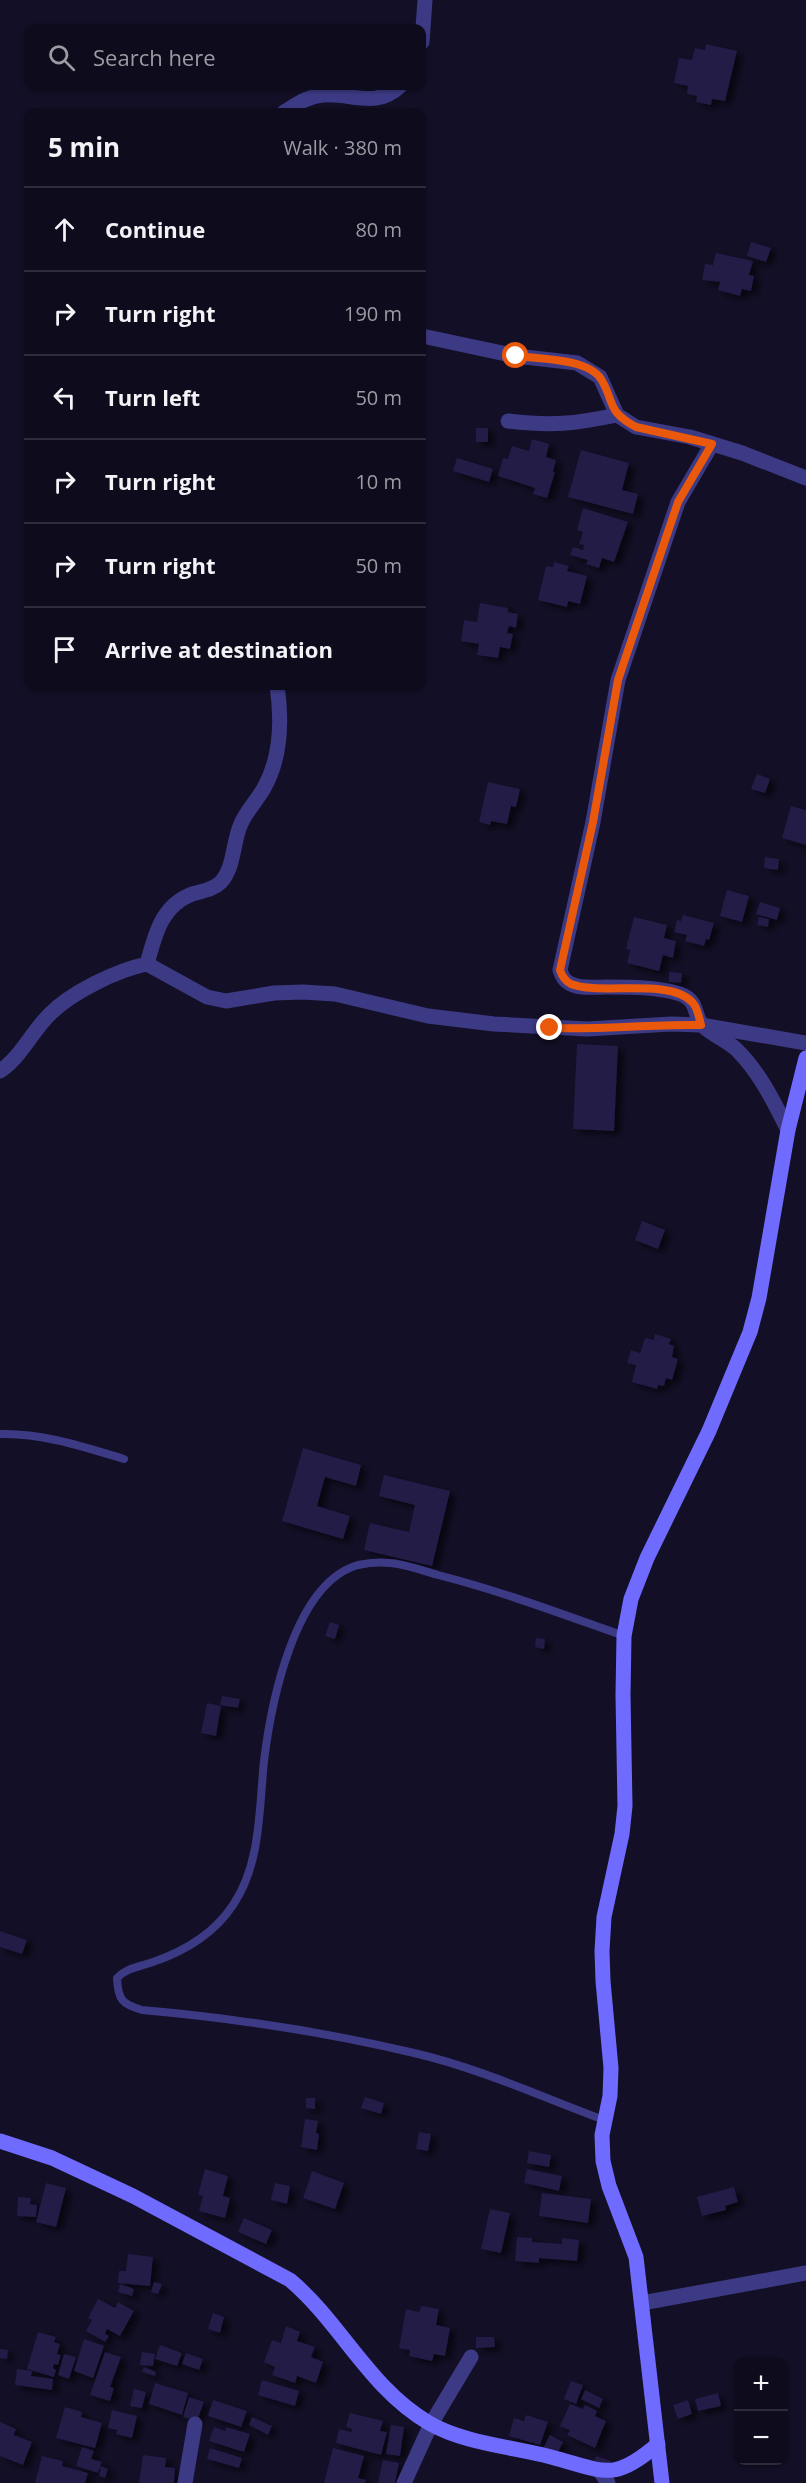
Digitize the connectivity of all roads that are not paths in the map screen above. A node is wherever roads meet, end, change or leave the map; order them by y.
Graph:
1 (425, 0) edge
2 (423, 24) edge
3 (394, 90) edge
4 (290, 108) edge
5 (426, 337) edge
6 (617, 415) junction
7 (508, 421) dead end
8 (712, 444) junction
9 (806, 477) edge
10 (278, 690) edge
11 (147, 964) junction
12 (701, 1025) junction
13 (806, 1043) edge
14 (806, 1058) edge
15 (0, 1071) edge
16 (788, 1131) junction
17 (0, 1434) edge
18 (124, 1459) dead end
19 (624, 1636) junction
20 (604, 2121) junction
21 (0, 2141) edge
22 (806, 2273) edge
23 (642, 2303) junction
24 (471, 2357) dead end
25 (195, 2424) dead end
26 (431, 2424) junction
27 (658, 2444) junction
28 (604, 2477) edge
29 (185, 2483) edge
30 (404, 2483) edge
31 (662, 2483) edge

1 - 2 street
3 - 4 street
5 - 6 street
6 - 7 street
6 - 8 street
8 - 9 street
8 - 12 street
10 - 11 street
11 - 12 street
11 - 15 street
12 - 13 street
12 - 16 street
14 - 16 street
16 - 19 street
17 - 18 lane
19 - 20 street
19 - 20 lane
20 - 23 street
21 - 26 street
22 - 23 street
23 - 27 street
24 - 26 street
25 - 29 street
26 - 28 street
26 - 30 street
27 - 28 street
27 - 31 street

